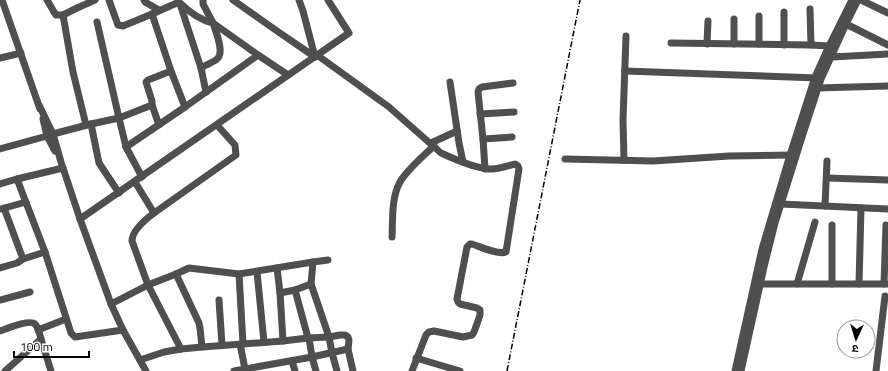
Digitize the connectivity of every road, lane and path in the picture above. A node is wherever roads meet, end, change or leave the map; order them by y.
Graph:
1 (47, 0) edge
2 (95, 0) edge
3 (109, 0) edge
4 (144, 0) edge
5 (203, 0) edge
6 (233, 0) edge
7 (299, 0) edge
8 (328, 0) edge
9 (852, 0) edge
10 (858, 0) edge
11 (861, 0) edge
12 (180, 2) junction
13 (80, 3) edge
14 (2, 7) edge
15 (810, 9) dead end
16 (159, 10) junction
17 (784, 12) dead end
18 (888, 13) edge
19 (152, 14) junction
20 (64, 15) junction
21 (759, 16) dead end
22 (734, 19) dead end
23 (708, 21) dead end
24 (97, 22) dead end
25 (213, 23) junction
26 (846, 24) junction
27 (626, 36) dead end
28 (672, 43) dead end
29 (707, 44) junction
30 (734, 44) junction
31 (759, 44) junction
32 (784, 45) junction
33 (811, 45) junction
34 (888, 45) edge
35 (829, 46) junction
36 (21, 53) junction
37 (888, 54) edge
38 (258, 55) junction
39 (316, 56) junction
40 (832, 56) junction
41 (0, 58) edge
42 (201, 68) junction
43 (172, 71) junction
44 (625, 71) junction
45 (288, 75) junction
46 (818, 78) junction
47 (450, 82) dead end
48 (513, 83) dead end
49 (888, 86) edge
50 (815, 88) junction
51 (206, 92) junction
52 (152, 105) junction
53 (186, 107) junction
54 (514, 112) dead end
55 (480, 114) junction
56 (119, 118) junction
57 (89, 124) junction
58 (159, 124) junction
59 (217, 124) junction
60 (457, 132) junction
61 (50, 135) junction
62 (512, 137) dead end
63 (483, 139) junction
64 (432, 145) junction
65 (0, 147) edge
66 (126, 147) junction
67 (790, 155) junction
68 (565, 160) dead end
69 (624, 160) junction
70 (827, 161) dead end
71 (463, 162) junction
72 (62, 165) junction
73 (485, 169) junction
74 (142, 176) junction
75 (827, 178) junction
76 (17, 179) junction
77 (888, 180) edge
78 (134, 182) junction
79 (0, 184) edge
80 (119, 193) junction
81 (26, 202) junction
82 (781, 204) junction
83 (826, 206) junction
84 (861, 208) junction
85 (2, 209) edge
86 (888, 209) edge
87 (154, 213) junction
88 (80, 219) junction
89 (815, 222) dead end
90 (832, 224) dead end
91 (886, 225) dead end
92 (392, 237) dead end
93 (45, 252) junction
94 (23, 259) junction
95 (328, 260) dead end
96 (313, 262) junction
97 (0, 268) edge
98 (278, 268) junction
99 (258, 272) junction
100 (176, 274) junction
101 (239, 274) junction
102 (310, 284) junction
103 (756, 284) junction
104 (797, 284) junction
105 (832, 284) junction
106 (859, 284) junction
107 (886, 284) edge
108 (148, 285) junction
109 (295, 290) junction
110 (30, 292) dead end
111 (280, 293) junction
112 (885, 296) dead end
113 (0, 300) edge
114 (218, 300) dead end
115 (111, 304) junction
116 (66, 319) junction
117 (38, 330) junction
118 (123, 330) junction
119 (0, 331) edge
120 (329, 337) junction
121 (308, 338) junction
122 (41, 339) junction
123 (283, 341) junction
124 (264, 342) junction
125 (241, 344) junction
126 (222, 346) junction
127 (202, 347) junction
128 (181, 349) junction
129 (348, 350) junction
130 (332, 353) junction
131 (312, 357) junction
132 (416, 358) junction
133 (140, 360) junction
134 (292, 361) junction
135 (272, 368) edge
136 (245, 369) junction
137 (5, 371) edge
138 (51, 371) edge
139 (146, 371) edge
140 (234, 371) edge
141 (295, 371) edge
142 (316, 371) edge
143 (337, 371) edge
144 (353, 371) edge
145 (412, 371) edge
146 (460, 371) edge
147 (735, 371) edge
148 (742, 371) edge
149 (876, 371) edge

1 - 20 street
2 - 13 street
3 - 19 street
4 - 16 street
5 - 25 street
6 - 39 street
7 - 39 street
8 - 39 street
9 - 35 street
10 - 26 street
11 - 18 street
12 - 16 street
12 - 25 street
12 - 42 street
13 - 20 street
14 - 36 street
15 - 33 street
16 - 19 street
17 - 32 street
19 - 43 street
20 - 57 street
21 - 31 street
22 - 30 street
23 - 29 street
24 - 56 street
25 - 38 street
25 - 42 street
26 - 34 street
26 - 40 street
27 - 44 street
28 - 29 street
29 - 30 street
30 - 31 street
31 - 32 street
32 - 33 street
33 - 35 street
35 - 46 street
36 - 41 street
36 - 61 street
37 - 40 street
38 - 45 street
38 - 51 street
39 - 45 street
39 - 64 street
40 - 46 street
42 - 51 street
43 - 52 street
43 - 53 street
44 - 46 street
44 - 69 street
45 - 59 street
46 - 50 street
47 - 60 street
48 - 55 street
49 - 50 street
50 - 67 street
50 - 82 street
51 - 53 street
52 - 56 street
52 - 58 street
53 - 58 street
54 - 55 street
55 - 63 street
56 - 57 street
56 - 66 street
57 - 61 street
57 - 80 street
58 - 66 street
59 - 74 street
59 - 87 street
60 - 64 street
60 - 71 street
61 - 65 street
61 - 72 street
62 - 63 street
63 - 73 street
64 - 71 street
64 - 92 street
66 - 74 street
67 - 69 street
67 - 103 street
68 - 69 street
70 - 75 street
71 - 73 street
72 - 76 street
72 - 88 street
73 - 132 street
74 - 78 street
75 - 77 street
75 - 83 street
76 - 79 street
76 - 81 street
78 - 80 street
78 - 87 street
80 - 88 street
81 - 85 street
81 - 93 street
82 - 83 street
82 - 103 street
83 - 84 street
84 - 86 street
84 - 106 street
85 - 94 street
87 - 108 street
88 - 115 street
89 - 104 street
90 - 105 street
91 - 107 street
93 - 94 street
93 - 116 street
94 - 97 street
95 - 96 street
96 - 98 street
96 - 102 street
98 - 99 street
98 - 111 street
99 - 101 street
99 - 124 street
100 - 101 street
100 - 108 street
100 - 127 street
101 - 125 street
102 - 109 street
102 - 120 street
103 - 104 street
103 - 147 street
103 - 148 street
104 - 105 street
105 - 106 street
106 - 107 street
108 - 115 street
108 - 128 street
109 - 111 street
109 - 121 street
110 - 113 street
111 - 123 street
112 - 149 street
114 - 126 street
115 - 118 street
116 - 117 street
116 - 118 street
117 - 119 street
117 - 122 street
118 - 133 street
120 - 121 street
120 - 129 street
120 - 130 street
121 - 123 street
121 - 131 street
122 - 137 street
122 - 138 street
123 - 124 street
124 - 125 street
125 - 126 street
125 - 136 street
126 - 127 street
127 - 128 street
128 - 133 street
129 - 130 street
129 - 144 street
130 - 131 street
130 - 143 street
131 - 134 street
131 - 142 street
132 - 145 street
132 - 146 street
133 - 139 street
134 - 135 street
134 - 141 street
135 - 136 street
136 - 140 street

